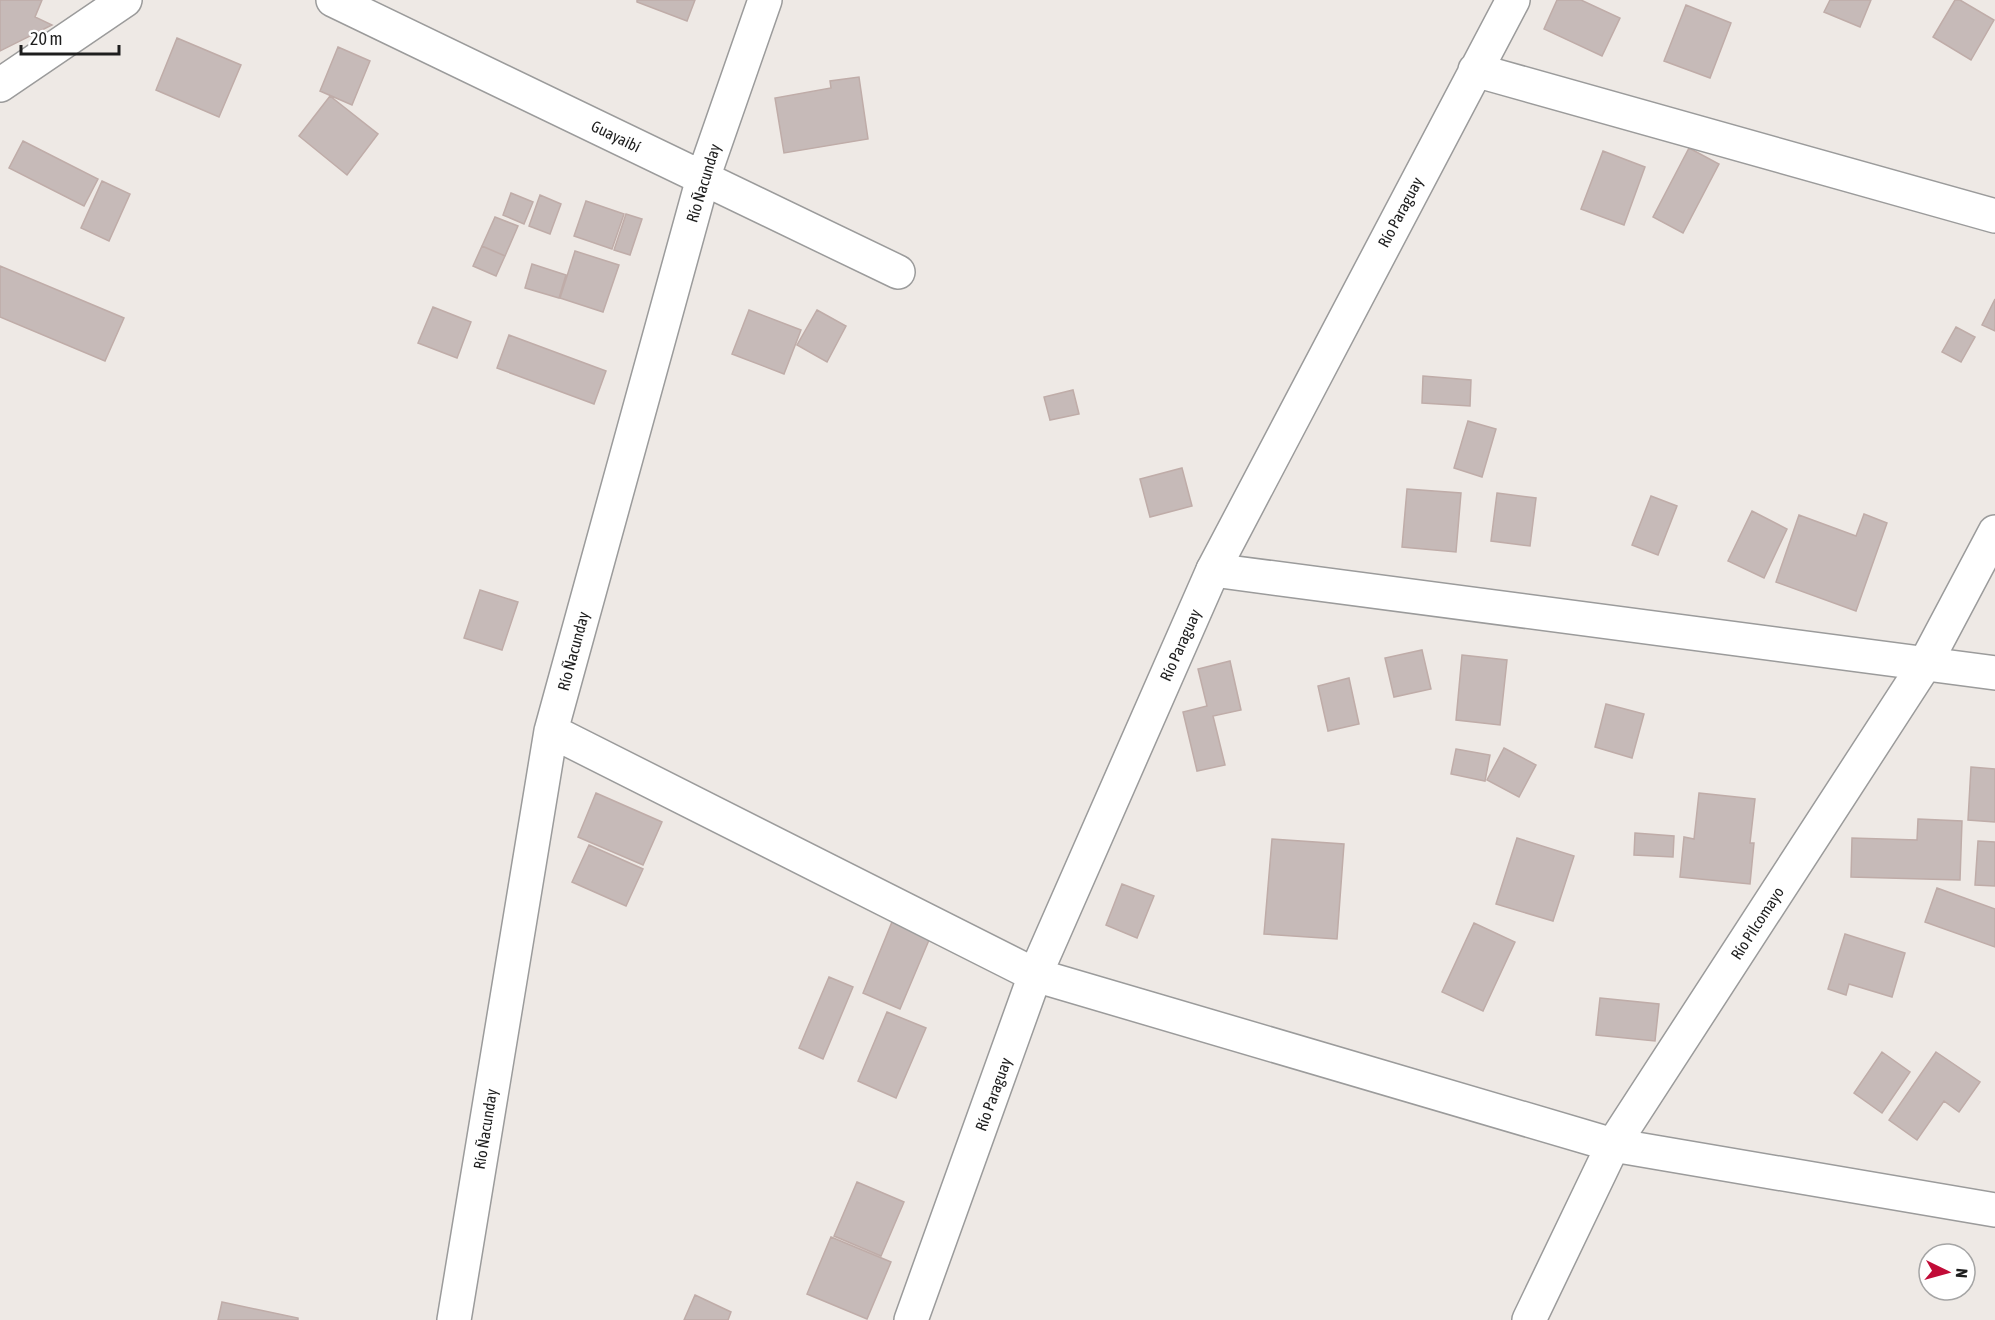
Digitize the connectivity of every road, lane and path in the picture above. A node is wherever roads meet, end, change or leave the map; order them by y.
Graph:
1 (125, 0) edge
2 (333, 0) edge
3 (765, 0) edge
4 (1514, 0) edge
5 (1475, 70) junction
6 (0, 86) edge
7 (703, 178) junction
8 (1995, 216) edge
9 (898, 272) dead end
10 (1995, 532) edge
11 (1213, 570) junction
12 (1925, 664) junction
13 (1995, 673) edge
14 (551, 731) junction
15 (1035, 975) junction
16 (1613, 1145) junction
17 (1995, 1210) edge
18 (454, 1320) edge
19 (910, 1320) edge
20 (1529, 1320) edge

1 - 6 street
2 - 7 street, Guayaibí
3 - 7 street, Río Ñacunday
4 - 5 street, Río Paraguay
5 - 8 street
5 - 11 street, Río Paraguay
7 - 9 street, Guayaibí
7 - 14 street, Río Ñacunday
10 - 12 street, Río Pilcomayo
11 - 12 street
11 - 15 street, Río Paraguay
12 - 13 street
12 - 16 street, Río Pilcomayo
14 - 15 street
14 - 18 street, Río Ñacunday
15 - 16 street
15 - 19 street, Río Paraguay
16 - 17 street
16 - 20 street, Río Pilcomayo

